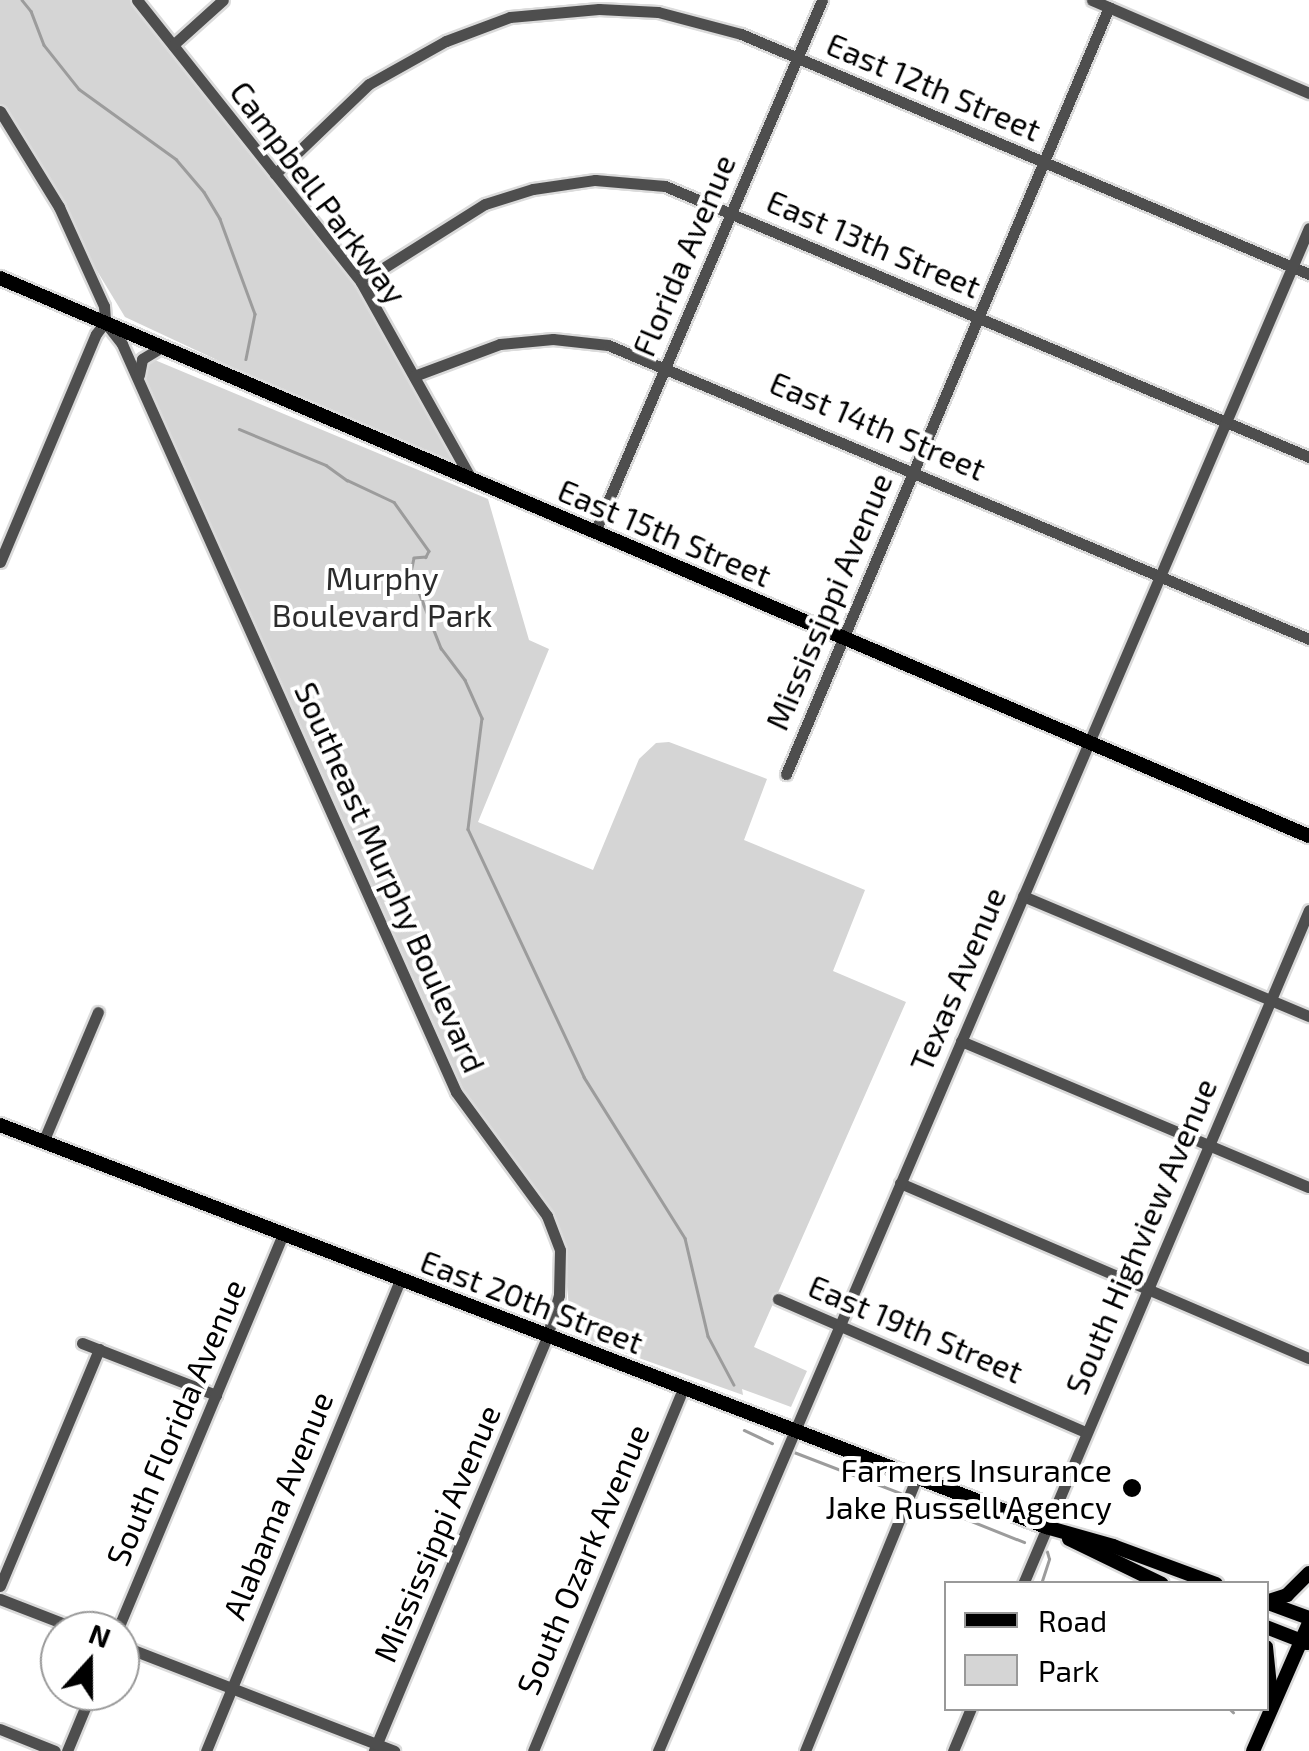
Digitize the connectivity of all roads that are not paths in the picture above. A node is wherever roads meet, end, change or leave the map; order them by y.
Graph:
1 (137, 0) edge
2 (223, 0) edge
3 (508, 0) edge
4 (822, 0) edge
5 (1092, 0) edge
6 (1109, 7) junction
7 (510, 17) junction
8 (173, 45) junction
9 (797, 58) junction
10 (1309, 92) edge
11 (0, 111) edge
12 (1043, 162) junction
13 (275, 174) junction
14 (732, 212) junction
15 (1309, 228) edge
16 (1292, 267) junction
17 (1309, 274) edge
18 (0, 278) edge
19 (361, 282) junction
20 (977, 316) junction
21 (106, 322) junction
22 (162, 347) junction
23 (666, 366) junction
24 (414, 376) junction
25 (140, 384) junction
26 (1226, 422) junction
27 (1309, 457) edge
28 (913, 470) junction
29 (471, 479) junction
30 (595, 532) junction
31 (0, 562) edge
32 (1160, 575) junction
33 (842, 637) junction
34 (1309, 639) edge
35 (1089, 742) junction
36 (786, 774) dead end
37 (1309, 836) edge
38 (1023, 896) junction
39 (1309, 910) edge
40 (1271, 1000) junction
41 (98, 1012) dead end
42 (1309, 1016) edge
43 (961, 1041) junction
44 (0, 1126) edge
45 (43, 1142) junction
46 (1209, 1146) junction
47 (900, 1182) junction
48 (1309, 1187) edge
49 (284, 1235) junction
50 (400, 1280) junction
51 (1148, 1288) junction
52 (778, 1299) dead end
53 (838, 1324) junction
54 (547, 1337) junction
55 (82, 1343) dead end
56 (98, 1349) junction
57 (1309, 1358) edge
58 (683, 1388) junction
59 (216, 1395) junction
60 (793, 1429) junction
61 (1086, 1432) junction
62 (917, 1477) junction
63 (1046, 1527) junction
64 (1309, 1573) edge
65 (1024, 1581) edge
66 (1156, 1581) edge
67 (1208, 1581) edge
68 (0, 1586) edge
69 (0, 1599) edge
70 (1269, 1601) edge
71 (1269, 1603) edge
72 (125, 1611) edge
73 (40, 1614) edge
74 (1309, 1621) edge
75 (1269, 1627) edge
76 (1305, 1642) edge
77 (140, 1653) edge
78 (1269, 1677) edge
79 (230, 1689) junction
80 (1272, 1707) junction
81 (84, 1711) edge
82 (970, 1711) edge
83 (0, 1729) edge
84 (376, 1748) edge
85 (55, 1751) edge
86 (67, 1751) edge
87 (206, 1751) edge
88 (394, 1751) edge
89 (532, 1751) edge
90 (658, 1751) edge
91 (805, 1751) edge
92 (953, 1751) edge
93 (1253, 1751) edge

1 - 8 street, Campbell Parkway
2 - 8 street
3 - 7 street
4 - 9 street, Florida Avenue
5 - 6 street
6 - 10 street
6 - 12 street, Mississippi Avenue
7 - 9 street, East 12th Street
7 - 13 street, East 12th Street
8 - 13 street, Campbell Parkway
9 - 12 street, East 12th Street
9 - 14 street, Florida Avenue
11 - 21 street, Southeast Murphy Boulevard
12 - 16 street, East 12th Street
12 - 20 street, Mississippi Avenue
13 - 19 street, Campbell Parkway
14 - 19 street, East 13th Street
14 - 20 street, East 13th Street
14 - 23 street, Florida Avenue
15 - 16 street, Texas Avenue
16 - 17 street, East 12th Street
16 - 26 street, Texas Avenue
18 - 21 main road, East 15th Street
19 - 24 street, Campbell Parkway
20 - 26 street, East 13th Street
20 - 28 street, Mississippi Avenue
21 - 22 main road, East 15th Street
21 - 25 street, Southeast Murphy Boulevard
21 - 31 street
22 - 25 street
22 - 29 main road, East 15th Street
23 - 24 street, East 14th Street
23 - 28 street, East 14th Street
23 - 30 street, Florida Avenue
24 - 29 street, Campbell Parkway
25 - 54 street, Southeast Murphy Boulevard
26 - 27 street, East 13th Street
26 - 32 street, Texas Avenue
28 - 32 street, East 14th Street
28 - 33 street, Mississippi Avenue
29 - 30 main road, East 15th Street
30 - 33 main road, East 15th Street
32 - 34 street, East 14th Street
32 - 35 street, Texas Avenue
33 - 35 main road, East 15th Street
33 - 36 street, Mississippi Avenue
35 - 37 main road, East 15th Street
35 - 38 street, Texas Avenue
38 - 40 street
38 - 43 street, Texas Avenue
39 - 40 street, South Highview Avenue
40 - 42 street
40 - 46 street, South Highview Avenue
41 - 45 street
43 - 46 street
43 - 47 street, Texas Avenue
44 - 45 main road, East 20th Street
45 - 49 main road, East 20th Street
46 - 48 street
46 - 51 street, South Highview Avenue
47 - 51 street
47 - 53 street, Texas Avenue
49 - 50 main road, East 20th Street
49 - 59 street, South Florida Avenue
50 - 54 main road, East 20th Street
50 - 79 street, Alabama Avenue
51 - 57 street
51 - 61 street, South Highview Avenue
52 - 53 street, East 19th Street
53 - 60 street, Texas Avenue
53 - 61 street, East 19th Street
54 - 58 main road, East 20th Street
54 - 84 street, Mississippi Avenue
55 - 56 street
56 - 59 street
56 - 68 street
58 - 60 main road, East 20th Street
58 - 89 street, South Ozark Avenue
59 - 72 street, South Florida Avenue
60 - 62 main road, East 20th Street
60 - 90 street, Texas Avenue
61 - 63 street, South Highview Avenue
62 - 63 main road, East 20th Street
62 - 91 street
63 - 65 street, South Highview Avenue
63 - 66 main road, East 20th Street
63 - 67 main road, East 20th Street
64 - 70 main road
69 - 73 street
71 - 74 main road
74 - 76 main road
75 - 76 main road
76 - 80 main road
77 - 79 street
78 - 80 main road
79 - 84 street
79 - 87 street, Alabama Avenue
80 - 93 main road
81 - 86 street
82 - 92 street
83 - 85 street
84 - 88 street

